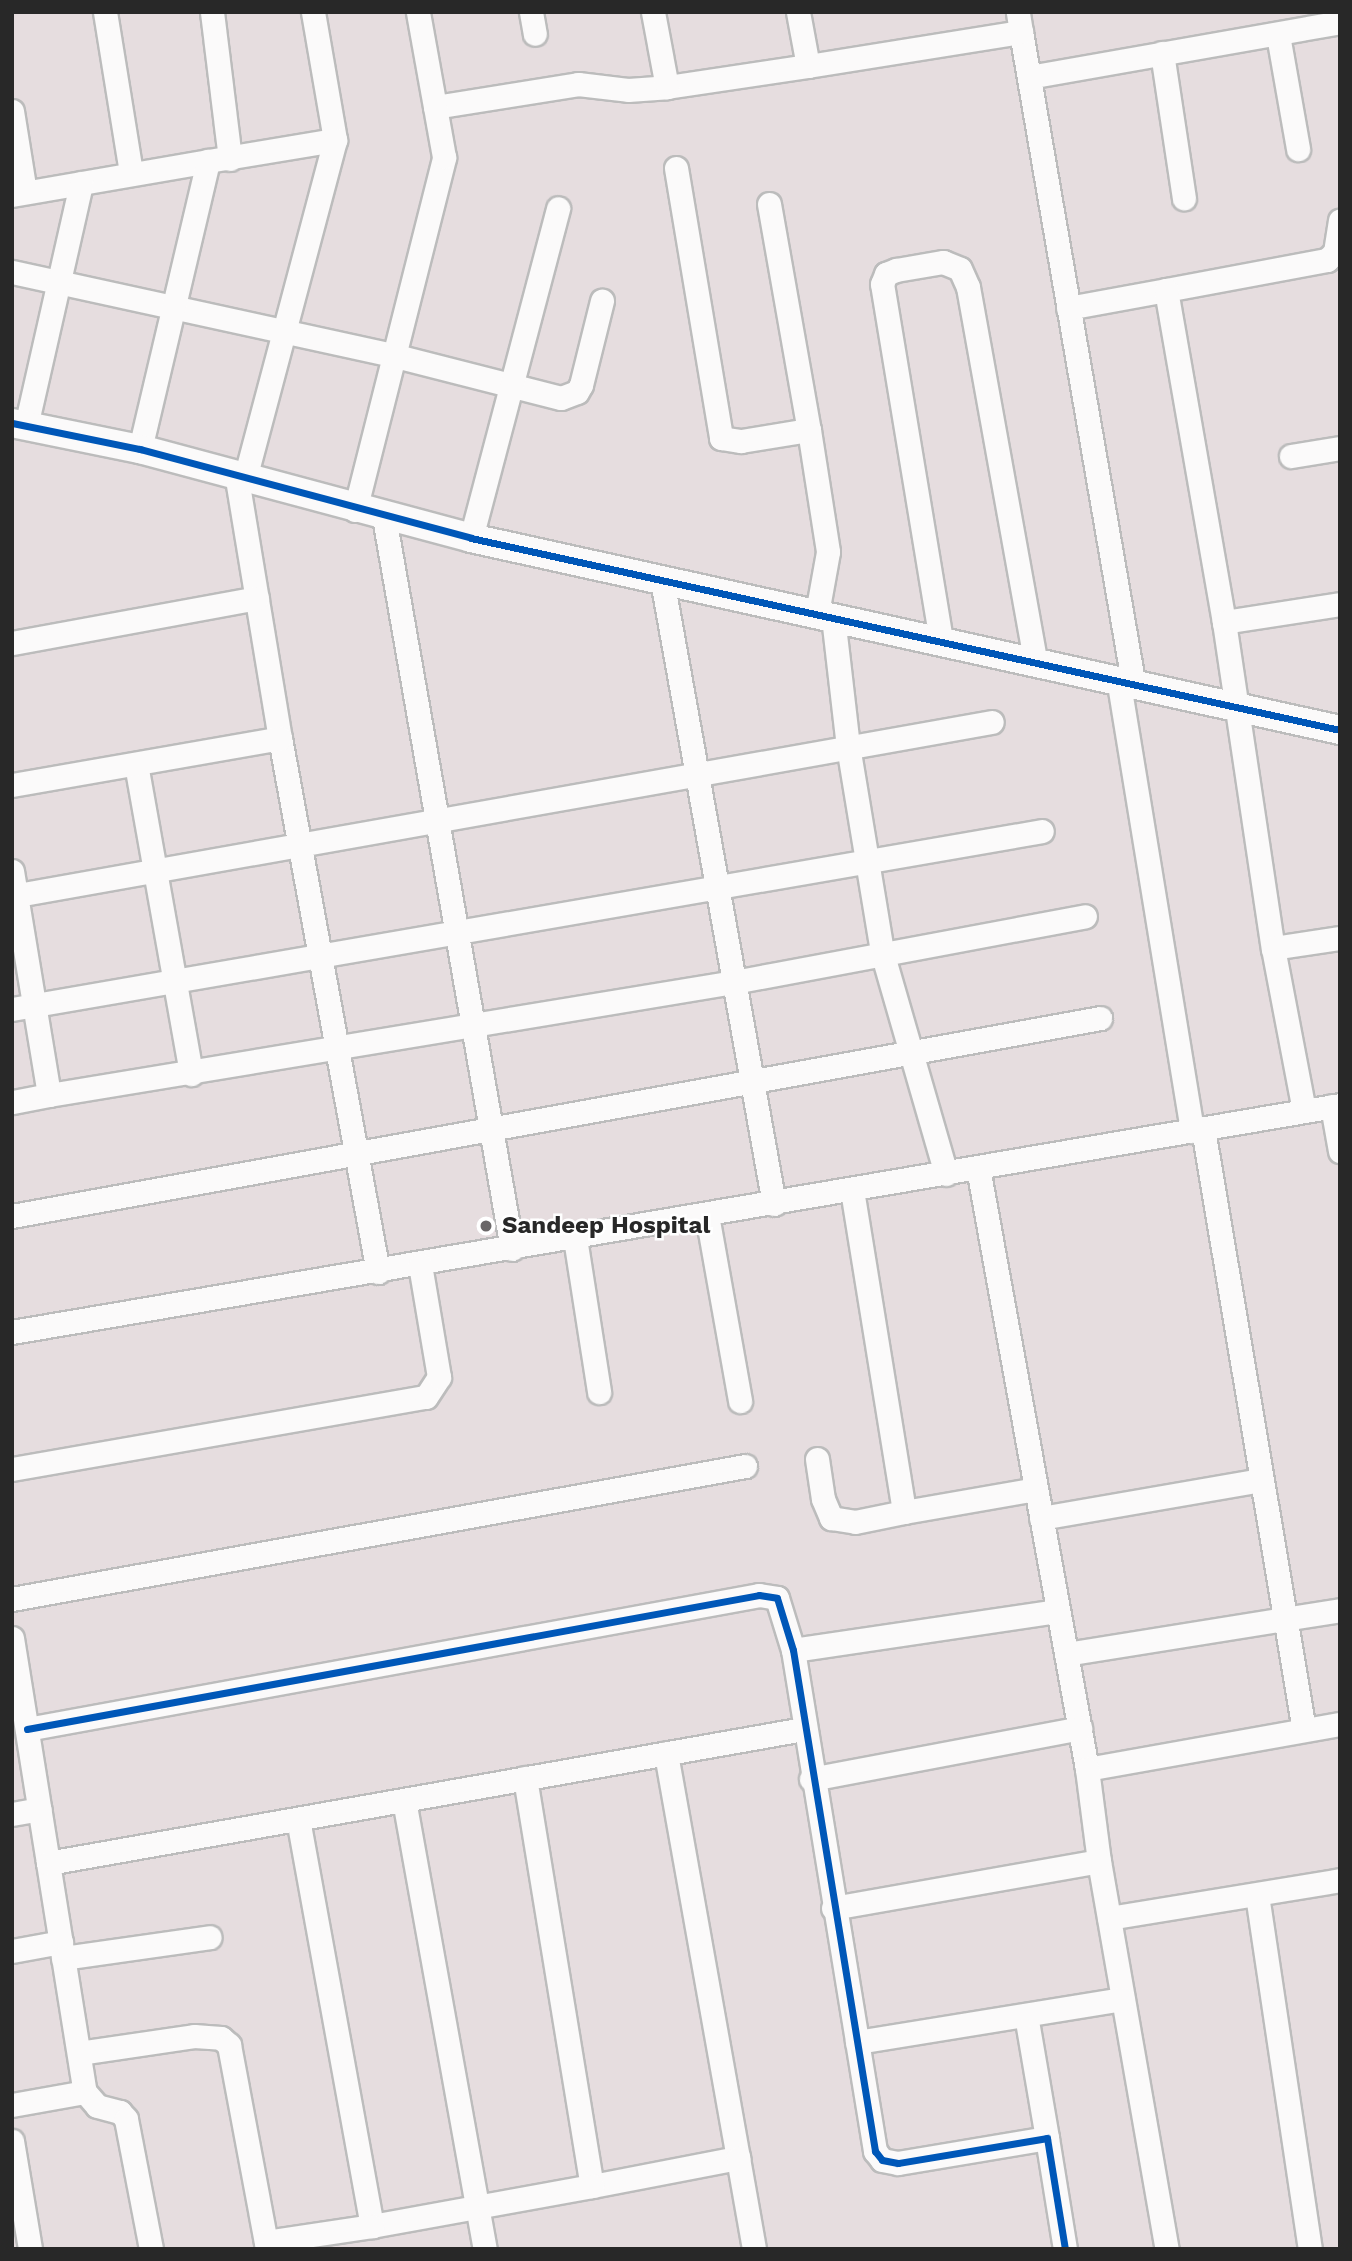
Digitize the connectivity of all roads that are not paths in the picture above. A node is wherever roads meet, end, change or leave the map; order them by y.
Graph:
1 (105, 12) edge
2 (212, 12) edge
3 (313, 12) edge
4 (418, 12) edge
5 (653, 12) edge
6 (798, 12) edge
7 (1020, 22) edge
8 (1340, 22) edge
9 (1278, 35) junction
10 (1162, 53) junction
11 (808, 66) junction
12 (1029, 77) junction
13 (667, 86) junction
14 (435, 107) junction
15 (12, 111) edge
16 (335, 140) junction
17 (1298, 149) dead end
18 (219, 160) junction
19 (676, 168) dead end
20 (131, 173) junction
21 (81, 183) junction
22 (18, 194) edge
23 (1184, 198) dead end
24 (769, 204) dead end
25 (558, 208) dead end
26 (1340, 220) edge
27 (12, 272) edge
28 (61, 282) junction
29 (1166, 290) junction
30 (601, 301) dead end
31 (1068, 308) junction
32 (173, 309) junction
33 (281, 334) junction
34 (396, 356) junction
35 (510, 388) junction
36 (19, 425) edge
37 (809, 430) junction
38 (1340, 448) edge
39 (140, 449) junction
40 (1291, 456) dead end
41 (241, 480) junction
42 (355, 510) junction
43 (384, 517) junction
44 (471, 538) junction
45 (662, 580) junction
46 (257, 598) junction
47 (1340, 604) edge
48 (825, 615) junction
49 (1224, 622) junction
50 (941, 640) junction
51 (12, 643) edge
52 (1035, 660) junction
53 (1126, 679) junction
54 (1237, 706) junction
55 (992, 722) dead end
56 (1340, 730) edge
57 (280, 738) junction
58 (848, 746) junction
59 (136, 764) junction
60 (697, 777) junction
61 (12, 785) edge
62 (437, 822) junction
63 (1042, 831) dead end
64 (302, 842) junction
65 (868, 861) junction
66 (155, 870) junction
67 (12, 871) edge
68 (717, 887) junction
69 (14, 896) edge
70 (1085, 916) dead end
71 (456, 932) junction
72 (1340, 937) edge
73 (1273, 948) junction
74 (882, 952) junction
75 (322, 955) junction
76 (174, 981) junction
77 (734, 982) junction
78 (23, 1007) edge
79 (1100, 1018) dead end
80 (472, 1022) junction
81 (339, 1050) junction
82 (911, 1051) junction
83 (191, 1074) junction
84 (752, 1082) junction
85 (49, 1095) junction
86 (12, 1102) edge
87 (1336, 1106) edge
88 (1304, 1111) junction
89 (490, 1125) junction
90 (1198, 1130) junction
91 (356, 1150) junction
92 (1340, 1151) edge
93 (978, 1168) junction
94 (946, 1174) junction
95 (852, 1190) junction
96 (774, 1204) junction
97 (707, 1215) junction
98 (12, 1216) edge
99 (575, 1238) junction
100 (512, 1250) junction
101 (420, 1265) junction
102 (378, 1272) junction
103 (12, 1332) edge
104 (599, 1392) dead end
105 (740, 1401) dead end
106 (817, 1459) dead end
107 (745, 1466) dead end
108 (12, 1469) edge
109 (1262, 1480) junction
110 (1036, 1489) junction
111 (905, 1512) junction
112 (1041, 1518) junction
113 (12, 1599) edge
114 (1340, 1610) edge
115 (1058, 1611) junction
116 (1286, 1619) junction
117 (12, 1638) edge
118 (793, 1650) junction
119 (1066, 1654) junction
120 (15, 1677) edge
121 (1340, 1724) edge
122 (1080, 1727) junction
123 (27, 1729) junction
124 (803, 1729) junction
125 (1304, 1730) junction
126 (666, 1753) junction
127 (1087, 1769) junction
128 (524, 1778) junction
129 (811, 1779) junction
130 (404, 1800) junction
131 (40, 1809) junction
132 (12, 1814) edge
133 (298, 1819) junction
134 (1099, 1861) junction
135 (48, 1863) junction
136 (1340, 1880) edge
137 (1257, 1895) junction
138 (834, 1908) junction
139 (1109, 1918) junction
140 (210, 1937) dead end
141 (62, 1950) junction
142 (12, 1951) edge
143 (1123, 1999) junction
144 (1026, 2015) junction
145 (856, 2042) junction
146 (79, 2053) junction
147 (85, 2092) junction
148 (12, 2105) edge
149 (1047, 2138) junction
150 (12, 2141) edge
151 (738, 2158) junction
152 (592, 2186) junction
153 (478, 2206) junction
154 (372, 2226) junction
155 (267, 2246) edge
156 (30, 2249) edge
157 (151, 2249) edge
158 (485, 2249) edge
159 (754, 2249) edge
160 (1065, 2249) edge
161 (1167, 2249) edge
162 (1310, 2249) edge

1 - 20 street
2 - 18 street
3 - 16 street
4 - 14 street
5 - 13 street
6 - 11 street
7 - 11 street
7 - 12 street
8 - 9 street
9 - 10 street
9 - 17 street
10 - 12 street
10 - 23 street
11 - 13 street
12 - 31 street
13 - 14 street
14 - 34 street
15 - 22 street
16 - 18 street
16 - 33 street
18 - 20 street
18 - 32 street
19 - 37 street
20 - 21 street
21 - 22 street
21 - 28 street
24 - 37 street
25 - 35 street
26 - 29 street
27 - 28 street
28 - 32 street
28 - 36 street
29 - 31 street
29 - 49 street
30 - 35 street
31 - 53 street
32 - 33 street
32 - 39 street
33 - 34 street
33 - 41 street
34 - 35 street
34 - 42 street
35 - 44 street
36 - 39 street
37 - 48 street
38 - 40 street
39 - 41 street
41 - 42 street
41 - 46 street
42 - 43 street
43 - 44 street
43 - 62 street
44 - 45 street
45 - 48 street
45 - 60 street
46 - 51 street
46 - 57 street
47 - 49 street
48 - 50 street
48 - 58 street
49 - 54 street
50 - 52 street
50 - 52 street
52 - 53 street
53 - 54 street
53 - 90 street
54 - 56 street
54 - 73 street
55 - 58 street
57 - 59 street
57 - 64 street
58 - 60 street
58 - 65 street
59 - 61 street
59 - 66 street
60 - 62 street
60 - 68 street
62 - 64 street
62 - 71 street
63 - 65 street
64 - 66 street
64 - 75 street
65 - 68 street
65 - 74 street
66 - 69 street
66 - 76 street
67 - 69 street
68 - 71 street
68 - 77 street
69 - 78 street
70 - 74 street
71 - 75 street
71 - 80 street
72 - 73 street
73 - 88 street
74 - 77 street
74 - 82 street
75 - 76 street
75 - 81 street
76 - 78 street
76 - 83 street
77 - 80 street
77 - 84 street
78 - 85 street
79 - 82 street
80 - 81 street
80 - 89 street
81 - 83 street
81 - 91 street
82 - 84 street
82 - 94 street
83 - 85 street
84 - 89 street
84 - 96 street
85 - 86 street
87 - 88 street
87 - 92 street
88 - 90 street
89 - 91 street
89 - 100 street
90 - 93 street
90 - 109 street
91 - 98 street
91 - 102 street
93 - 94 street
93 - 110 street
94 - 95 street
95 - 96 street
95 - 111 street
96 - 97 street
97 - 99 street
97 - 105 street
99 - 100 street
99 - 104 street
100 - 101 street
101 - 102 street
101 - 108 street
102 - 103 street
106 - 111 street
107 - 113 street
109 - 112 street
109 - 116 street
110 - 111 street
110 - 112 street
112 - 115 street
114 - 116 street
115 - 118 street
115 - 119 street
116 - 119 street
116 - 125 street
117 - 120 street
118 - 123 street
118 - 124 street
119 - 122 street
120 - 123 street
121 - 125 street
122 - 127 street
122 - 129 street
123 - 131 street
124 - 126 street
124 - 129 street
125 - 127 street
126 - 128 street
126 - 151 street
127 - 134 street
128 - 130 street
128 - 152 street
129 - 138 street
130 - 133 street
130 - 153 street
131 - 132 street
131 - 135 street
133 - 135 street
133 - 154 street
134 - 138 street
134 - 139 street
135 - 141 street
136 - 137 street
137 - 139 street
137 - 162 street
138 - 145 street
139 - 143 street
140 - 141 street
141 - 142 street
141 - 146 street
143 - 144 street
143 - 161 street
144 - 145 street
144 - 149 street
145 - 149 street
146 - 147 street
146 - 155 street
147 - 148 street
147 - 157 street
149 - 160 street
150 - 156 street
151 - 152 street
151 - 159 street
152 - 153 street
153 - 154 street
153 - 158 street
154 - 155 street

